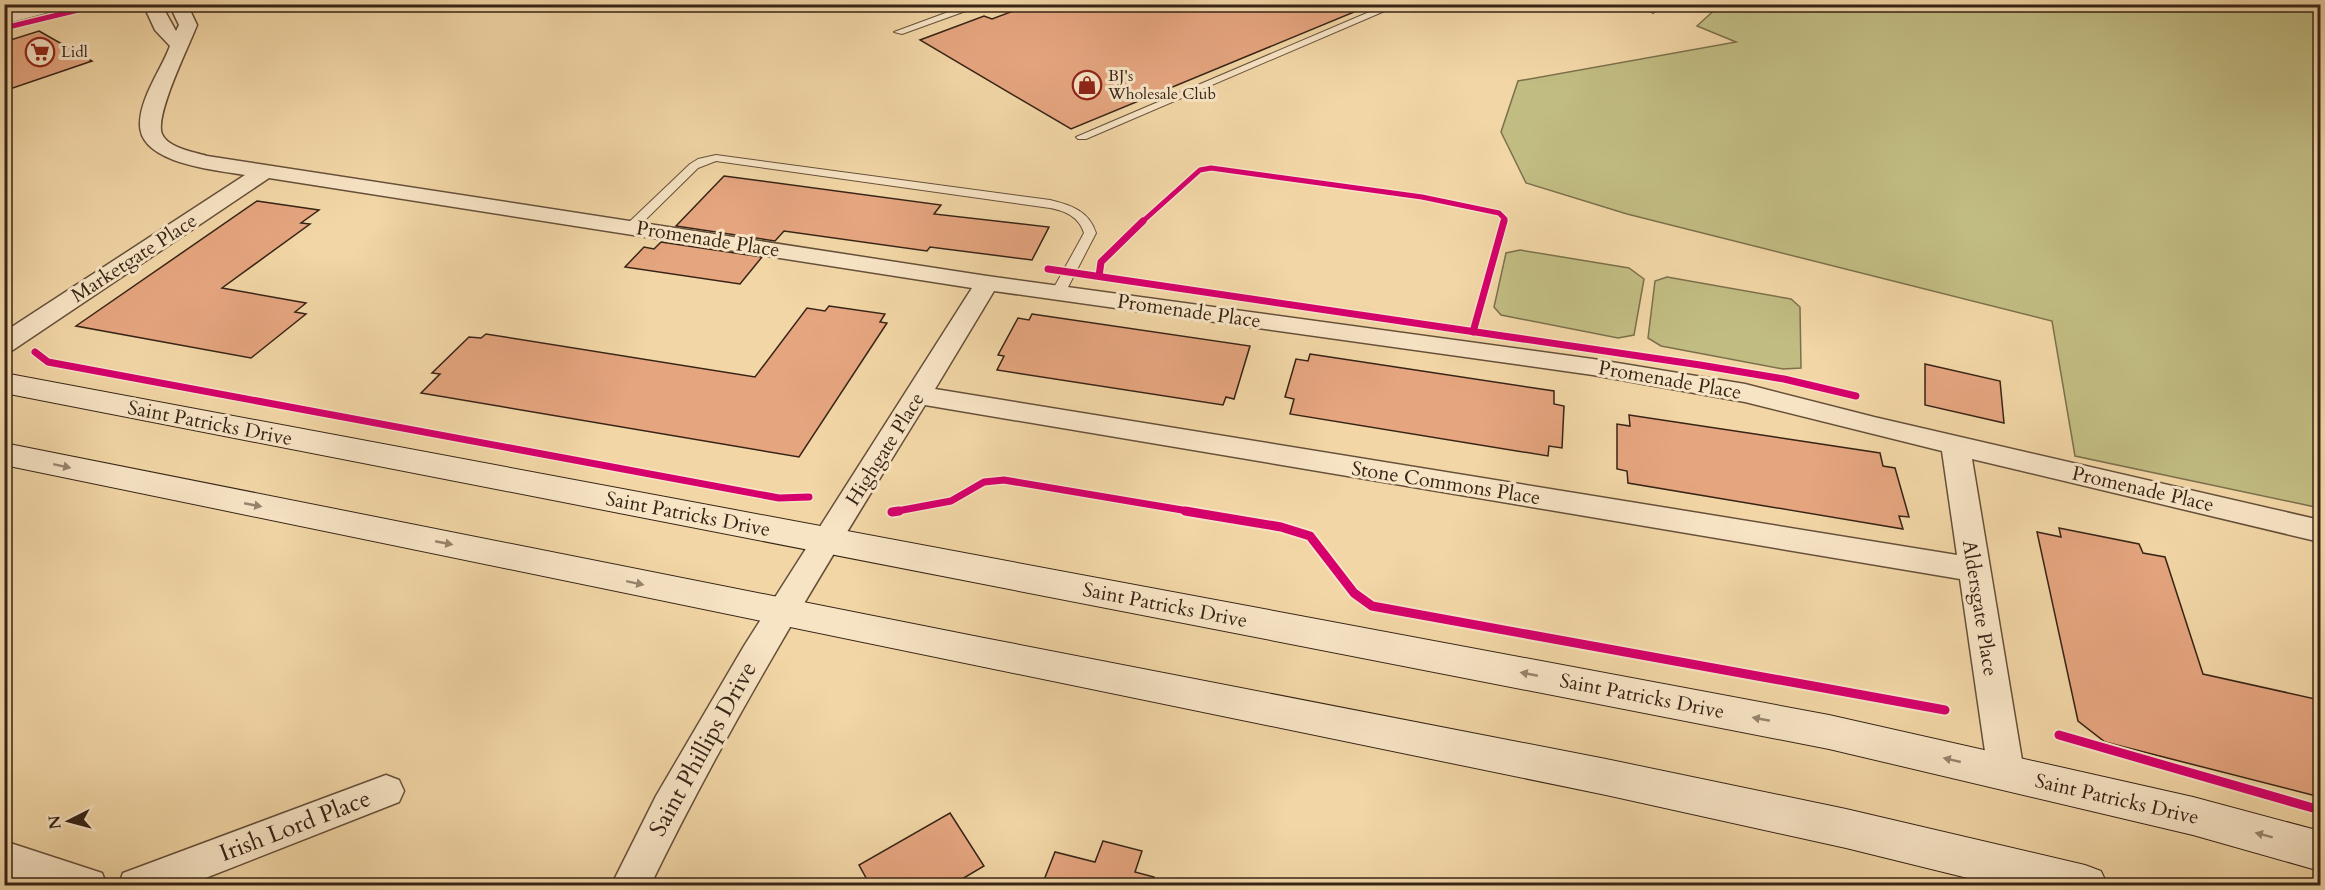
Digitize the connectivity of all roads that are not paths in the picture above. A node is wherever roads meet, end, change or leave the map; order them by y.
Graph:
1 (59, 4) edge
2 (152, 4) edge
3 (178, 4) edge
4 (981, 4) edge
5 (1397, 4) edge
6 (4, 18) edge
7 (899, 32) dead end
8 (180, 45) junction
9 (1082, 137) dead end
10 (264, 172) junction
11 (631, 227) junction
12 (987, 283) junction
13 (1058, 292) junction
14 (4, 344) edge
15 (4, 383) edge
16 (919, 395) junction
17 (1955, 445) junction
18 (4, 454) edge
19 (2320, 531) edge
20 (826, 542) junction
21 (1974, 570) junction
22 (780, 614) junction
23 (2006, 772) junction
24 (386, 791) dead end
25 (2320, 851) edge
26 (4, 858) edge
27 (88, 885) edge
28 (136, 885) edge
29 (630, 885) edge
30 (2085, 885) edge

1 - 6 main road
2 - 8 street
3 - 8 street, Promenade Place
4 - 7 lane
5 - 9 lane
8 - 10 street, Promenade Place
10 - 11 street, Promenade Place
10 - 14 street, Marketgate Place
11 - 12 street, Promenade Place
11 - 13 lane
12 - 13 street, Promenade Place
12 - 16 street, Highgate Place
13 - 17 street, Promenade Place
15 - 20 main road, Saint Patricks Drive
16 - 20 street, Highgate Place
16 - 21 street, Stone Commons Place
17 - 19 street, Promenade Place
17 - 21 street, Aldersgate Place
18 -> 22 main road
20 - 22 street, Highgate Place
23 -> 20 main road, Saint Patricks Drive
21 - 23 street, Aldersgate Place
22 - 29 street, Saint Phillips Drive
22 - 30 main road
25 -> 23 main road, Saint Patricks Drive
24 - 28 street, Irish Lord Place
26 - 27 street

